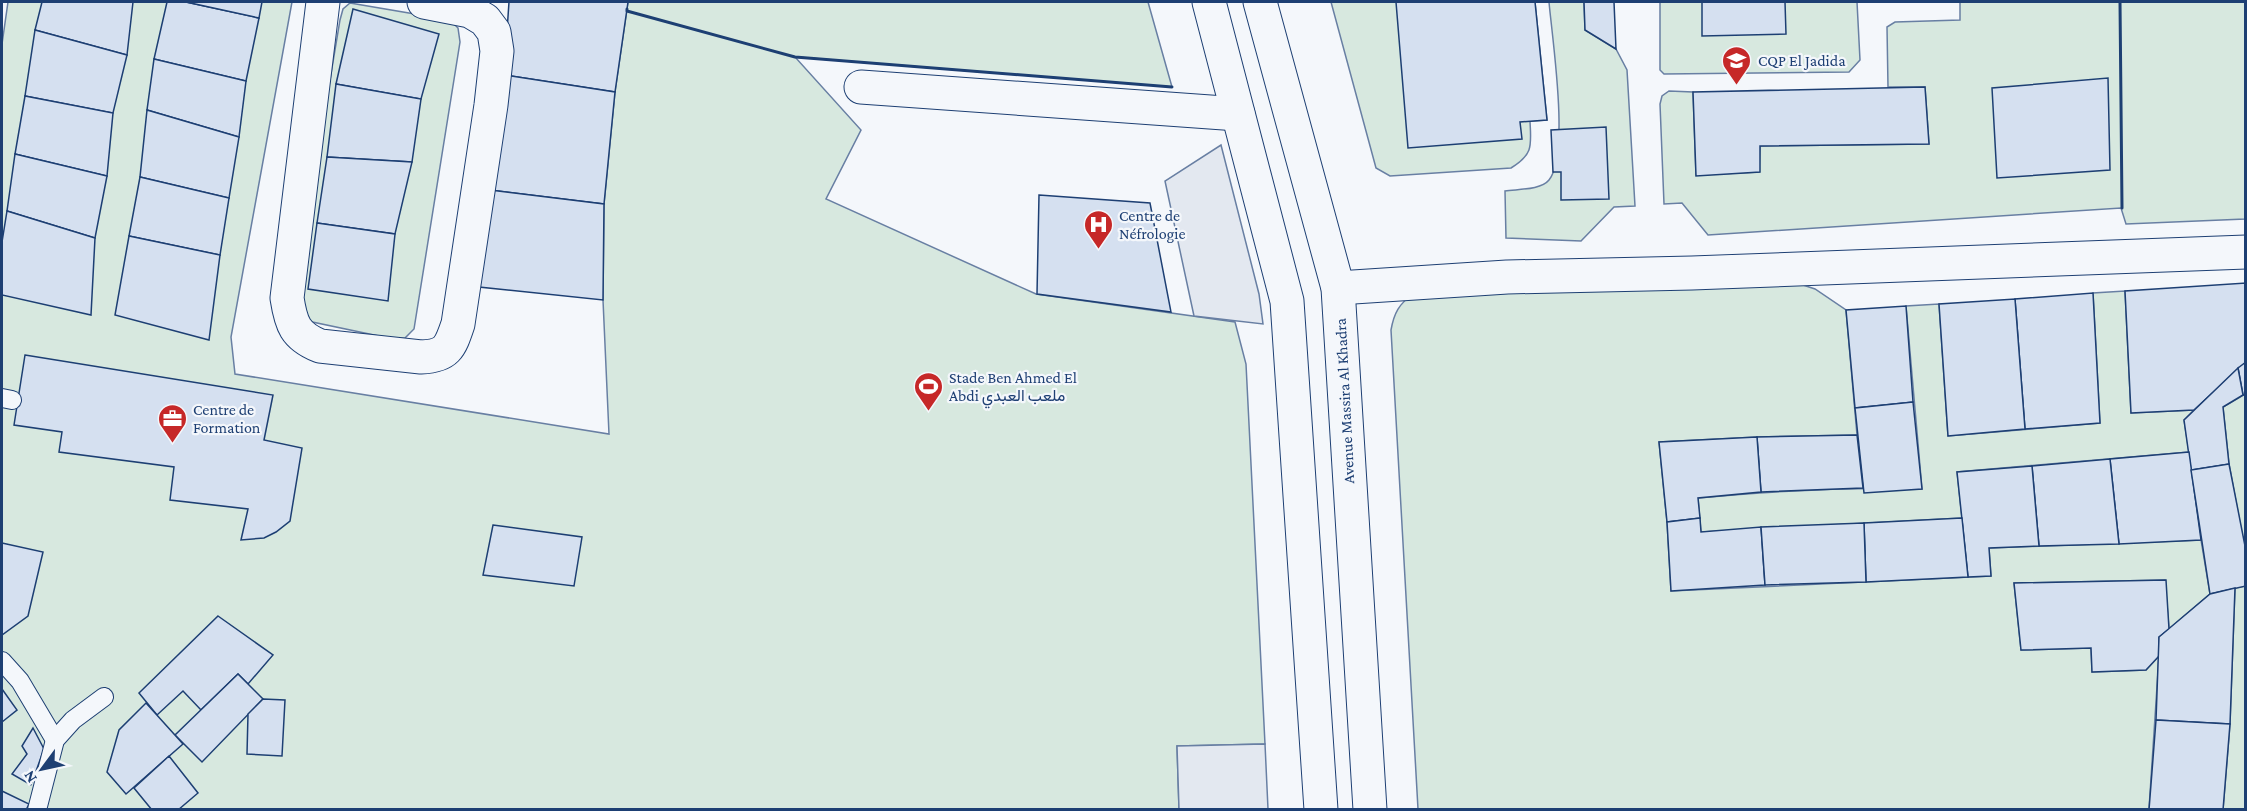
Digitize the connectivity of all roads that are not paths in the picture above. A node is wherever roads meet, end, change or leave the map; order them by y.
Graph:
1 (322, 2) edge
2 (424, 2) edge
3 (1209, 2) edge
4 (1260, 2) edge
5 (861, 87) dead end
6 (1238, 114) junction
7 (2246, 252) edge
8 (1338, 288) junction
9 (2, 661) edge
10 (104, 697) dead end
11 (55, 740) junction
12 (37, 810) edge
13 (1321, 810) edge
14 (1370, 810) edge

1 - 2 street
3 - 6 street
4 - 8 street, Avenue Massira Al Khadra
5 - 6 street
6 - 13 street
7 - 8 street
8 - 14 street, Avenue Massira Al Khadra
9 - 11 lane
10 - 11 lane
11 - 12 lane

